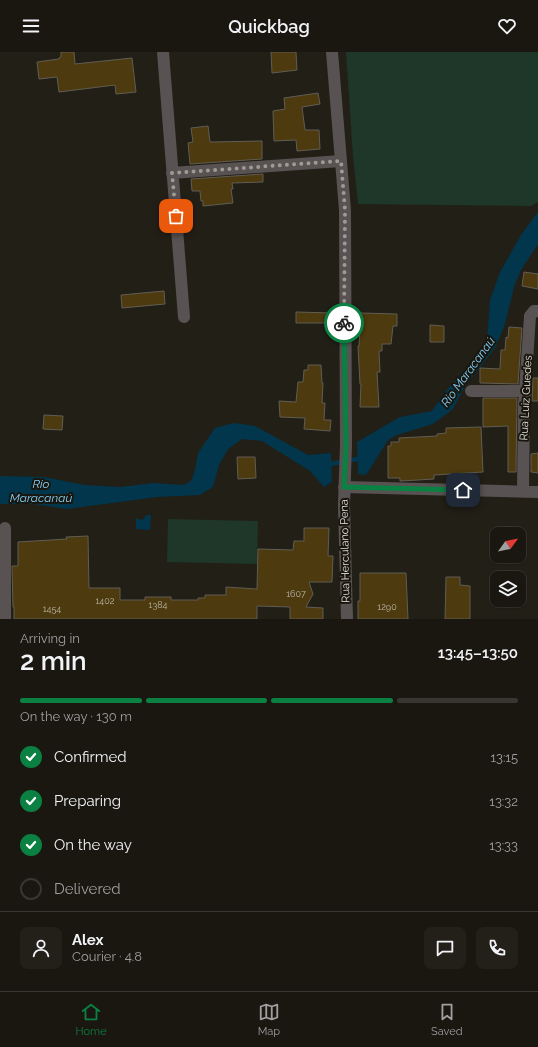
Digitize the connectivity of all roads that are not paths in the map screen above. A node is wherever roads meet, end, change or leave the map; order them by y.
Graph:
1 (163, 52) edge
2 (332, 52) edge
3 (341, 161) junction
4 (172, 173) junction
5 (538, 311) edge
6 (184, 317) dead end
7 (471, 391) dead end
8 (525, 391) junction
9 (344, 483) junction
10 (523, 491) junction
11 (538, 492) edge
12 (5, 528) dead end
13 (5, 619) edge
14 (347, 619) edge

1 - 4 street
2 - 3 street, Rua Herculano Pena
3 - 4 street
3 - 9 street, Rua Herculano Pena
4 - 6 street
5 - 8 street, Rua Luiz Guedes
7 - 8 street
8 - 10 street, Rua Luiz Guedes
9 - 10 street
9 - 14 street, Rua Herculano Pena
10 - 11 street
12 - 13 street

